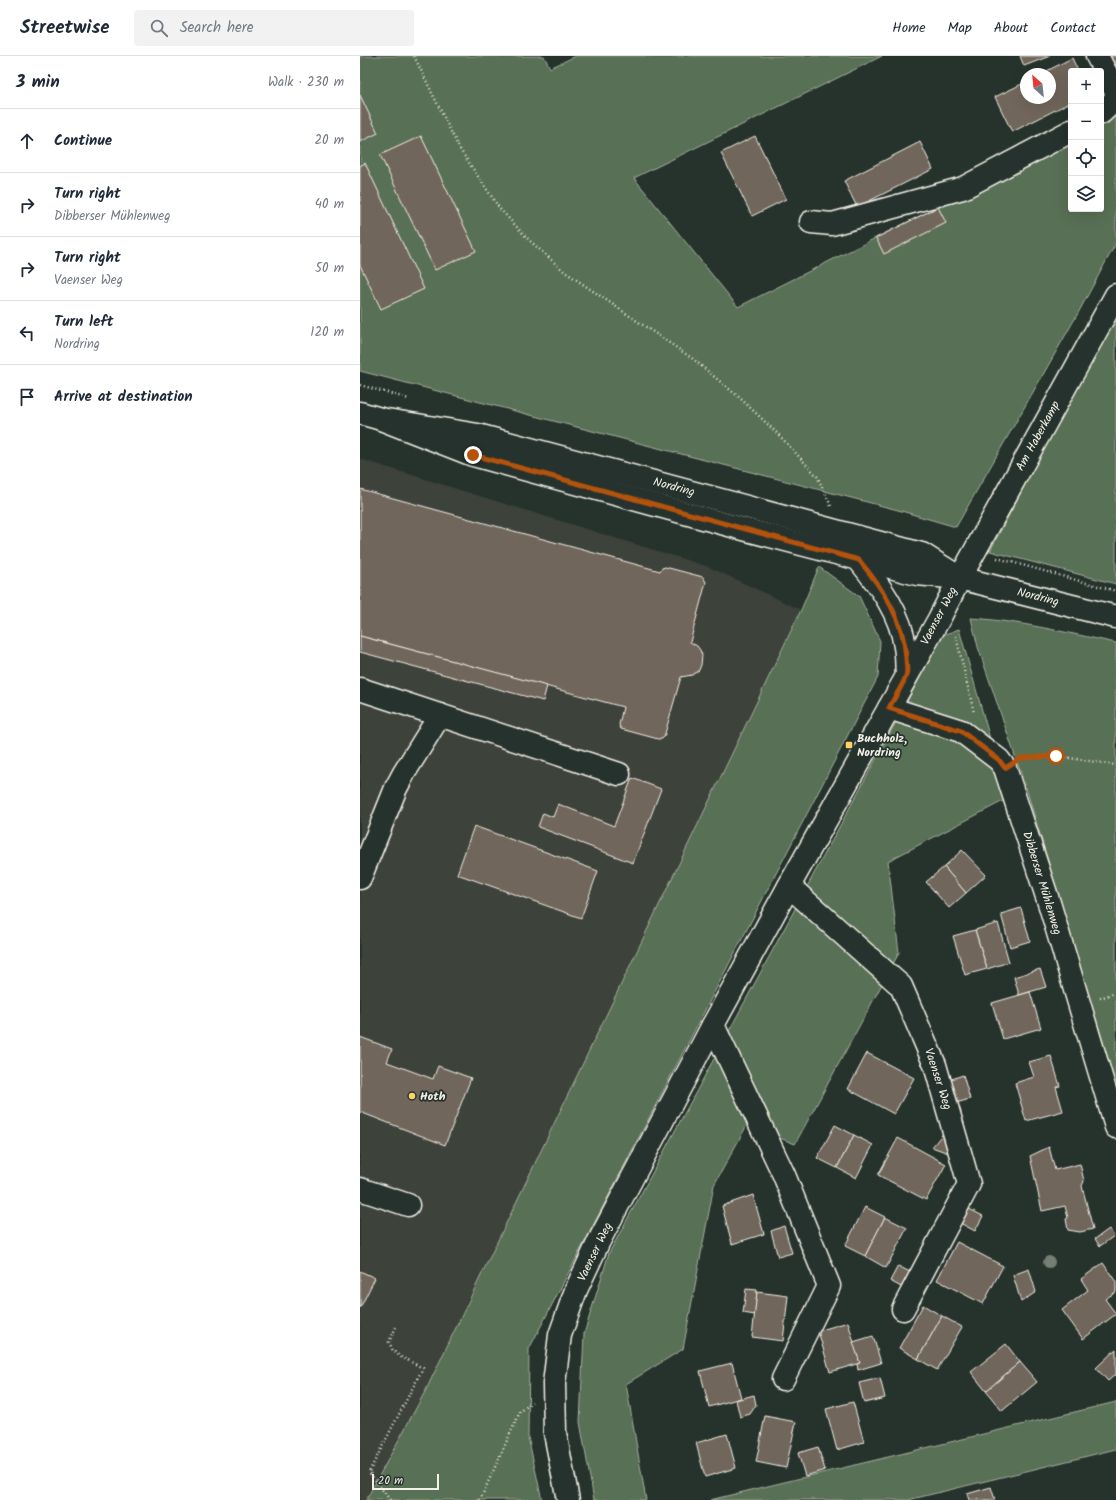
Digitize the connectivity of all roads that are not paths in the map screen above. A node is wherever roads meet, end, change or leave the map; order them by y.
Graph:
1 (1097, 56) edge
2 (1116, 92) edge
3 (1116, 99) edge
4 (1104, 110) edge
5 (1068, 132) edge
6 (811, 222) dead end
7 (1116, 295) edge
8 (360, 413) edge
9 (382, 419) junction
10 (859, 560) junction
11 (960, 578) junction
12 (1116, 617) edge
13 (907, 675) junction
14 (360, 689) edge
15 (889, 708) junction
16 (440, 715) junction
17 (620, 774) dead end
18 (360, 878) edge
19 (789, 886) junction
20 (714, 1025) junction
21 (1116, 1127) edge
22 (360, 1189) edge
23 (408, 1205) dead end
24 (903, 1309) dead end
25 (782, 1379) dead end
26 (568, 1500) edge

1 - 2 street
3 - 4 street
5 - 6 street
7 - 11 street, Am Haberkamp
8 - 9 street, Nordring
9 - 10 street, Nordring
9 - 11 street, Nordring
10 - 11 street, Nordring
10 - 13 street, Vaenser Weg
11 - 12 street, Nordring
11 - 13 street, Vaenser Weg
13 - 15 street, Vaenser Weg
14 - 16 street
15 - 19 street, Vaenser Weg
15 - 21 street, Dibberser Mühlenweg
16 - 17 street
16 - 18 street
19 - 20 street, Vaenser Weg
19 - 24 street, Vaenser Weg
20 - 25 street
20 - 26 street, Vaenser Weg
22 - 23 street

